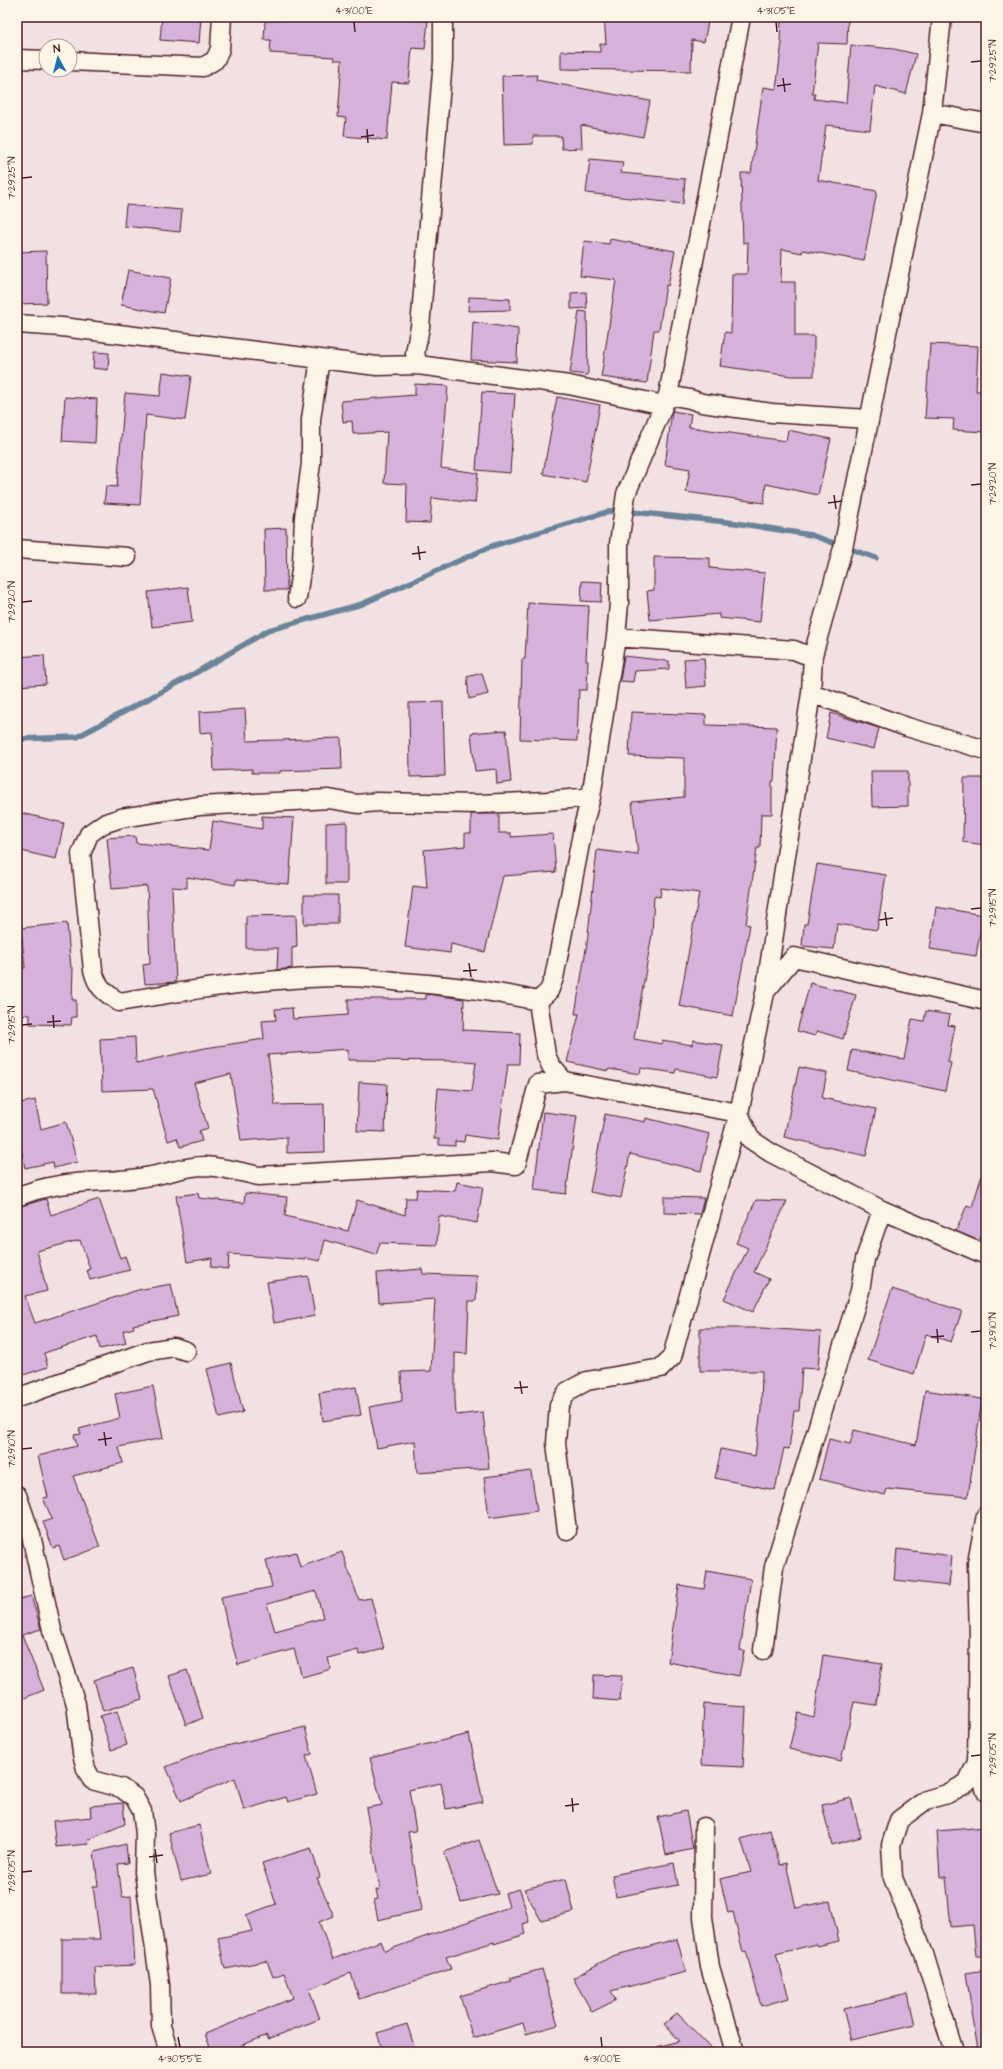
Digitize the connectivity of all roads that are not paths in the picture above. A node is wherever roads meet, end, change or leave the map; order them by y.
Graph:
1 (222, 17) edge
2 (443, 17) edge
3 (741, 17) edge
4 (942, 17) edge
5 (17, 59) edge
6 (38, 60) edge
7 (78, 61) edge
8 (932, 113) junction
9 (986, 123) edge
10 (17, 324) edge
11 (320, 359) junction
12 (418, 364) junction
13 (666, 400) junction
14 (868, 419) junction
15 (17, 549) edge
16 (127, 557) dead end
17 (297, 598) dead end
18 (616, 637) junction
19 (813, 655) junction
20 (811, 693) junction
21 (986, 750) edge
22 (591, 797) junction
23 (765, 993) junction
24 (538, 1001) junction
25 (986, 1001) edge
26 (546, 1055) junction
27 (564, 1081) junction
28 (538, 1084) junction
29 (739, 1113) junction
30 (17, 1197) edge
31 (882, 1210) junction
32 (986, 1255) edge
33 (186, 1351) dead end
34 (17, 1398) edge
35 (17, 1495) edge
36 (986, 1515) edge
37 (567, 1531) dead end
38 (763, 1650) dead end
39 (977, 1762) junction
40 (986, 1792) edge
41 (947, 1794) junction
42 (986, 1797) edge
43 (704, 1827) dead end
44 (169, 2052) edge
45 (735, 2052) edge
46 (954, 2052) edge

1 - 7 street
2 - 12 street
3 - 13 street
4 - 8 street
5 - 6 street
8 - 9 street
8 - 14 street
10 - 11 street
11 - 12 street
11 - 17 street
12 - 13 street
13 - 14 street
13 - 18 street
14 - 19 street
15 - 16 street
18 - 19 street
18 - 22 street
19 - 20 street
20 - 21 street
20 - 23 street
22 - 24 street
22 - 24 street
23 - 25 street
23 - 29 street
24 - 26 street
26 - 27 street
26 - 28 street
27 - 28 street
27 - 29 street
28 - 30 street
29 - 31 street
29 - 37 street
31 - 32 street
31 - 38 street
33 - 34 street
35 - 44 street
36 - 39 street
39 - 40 street
39 - 41 street
41 - 42 street
41 - 46 street
43 - 45 street

